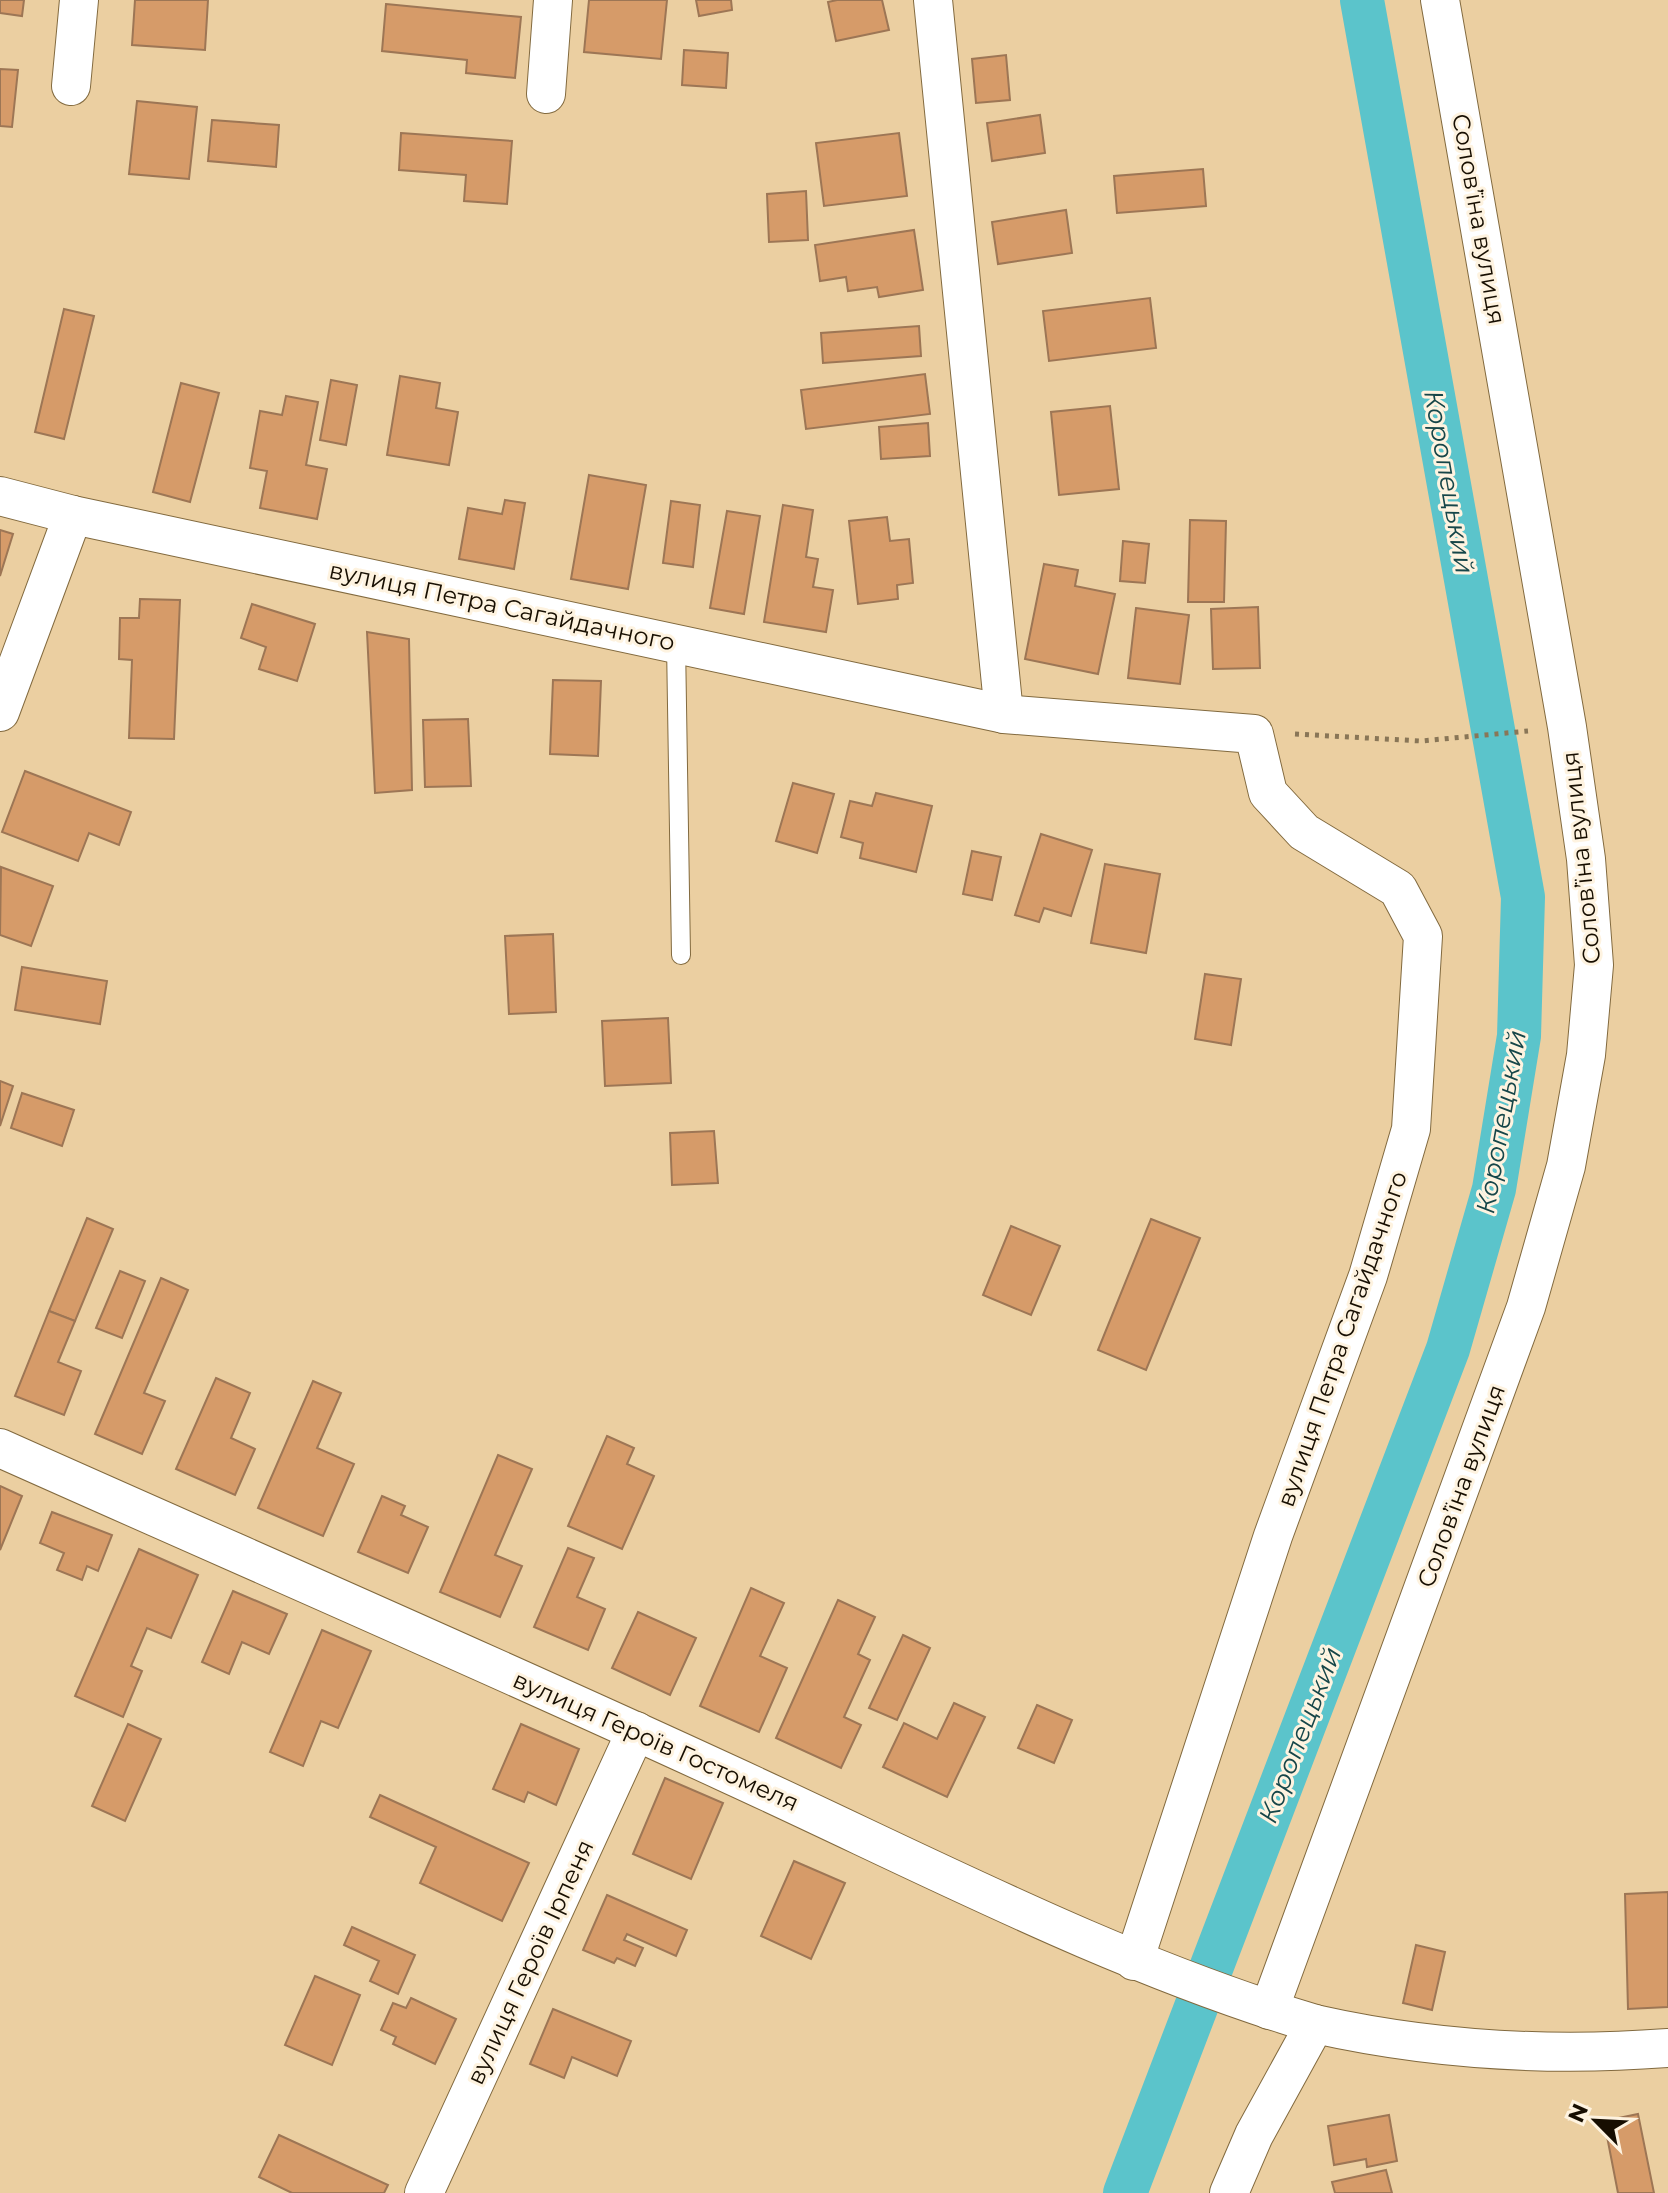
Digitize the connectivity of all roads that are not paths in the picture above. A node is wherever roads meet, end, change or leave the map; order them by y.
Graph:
1 (79, 0) edge
2 (553, 0) edge
3 (933, 0) edge
4 (1440, 0) edge
5 (71, 86) dead end
6 (546, 94) dead end
7 (0, 496) edge
8 (73, 515) junction
9 (676, 643) junction
10 (0, 712) edge
11 (1004, 714) junction
12 (681, 955) dead end
13 (0, 1448) edge
14 (636, 1731) junction
15 (1134, 1961) junction
16 (1269, 2010) junction
17 (1315, 2024) junction
18 (1668, 2048) edge
19 (424, 2193) edge
20 (1229, 2193) edge

1 - 5 street
2 - 6 street
3 - 11 street
4 - 16 street, Соловʼїна вулиця
7 - 8 street, вулиця Петра Сагайдачного
8 - 9 street, вулиця Петра Сагайдачного
8 - 10 street
9 - 11 street, вулиця Петра Сагайдачного
9 - 12 lane
11 - 15 street, вулиця Петра Сагайдачного
13 - 14 street, вулиця Героїв Гостомеля
14 - 15 street, вулиця Героїв Гостомеля
14 - 19 street, вулиця Героїв Ірпеня
15 - 16 street, вулиця Героїв Гостомеля
16 - 17 street, вулиця Героїв Гостомеля
17 - 18 street, вулиця Героїв Гостомеля
17 - 20 street

